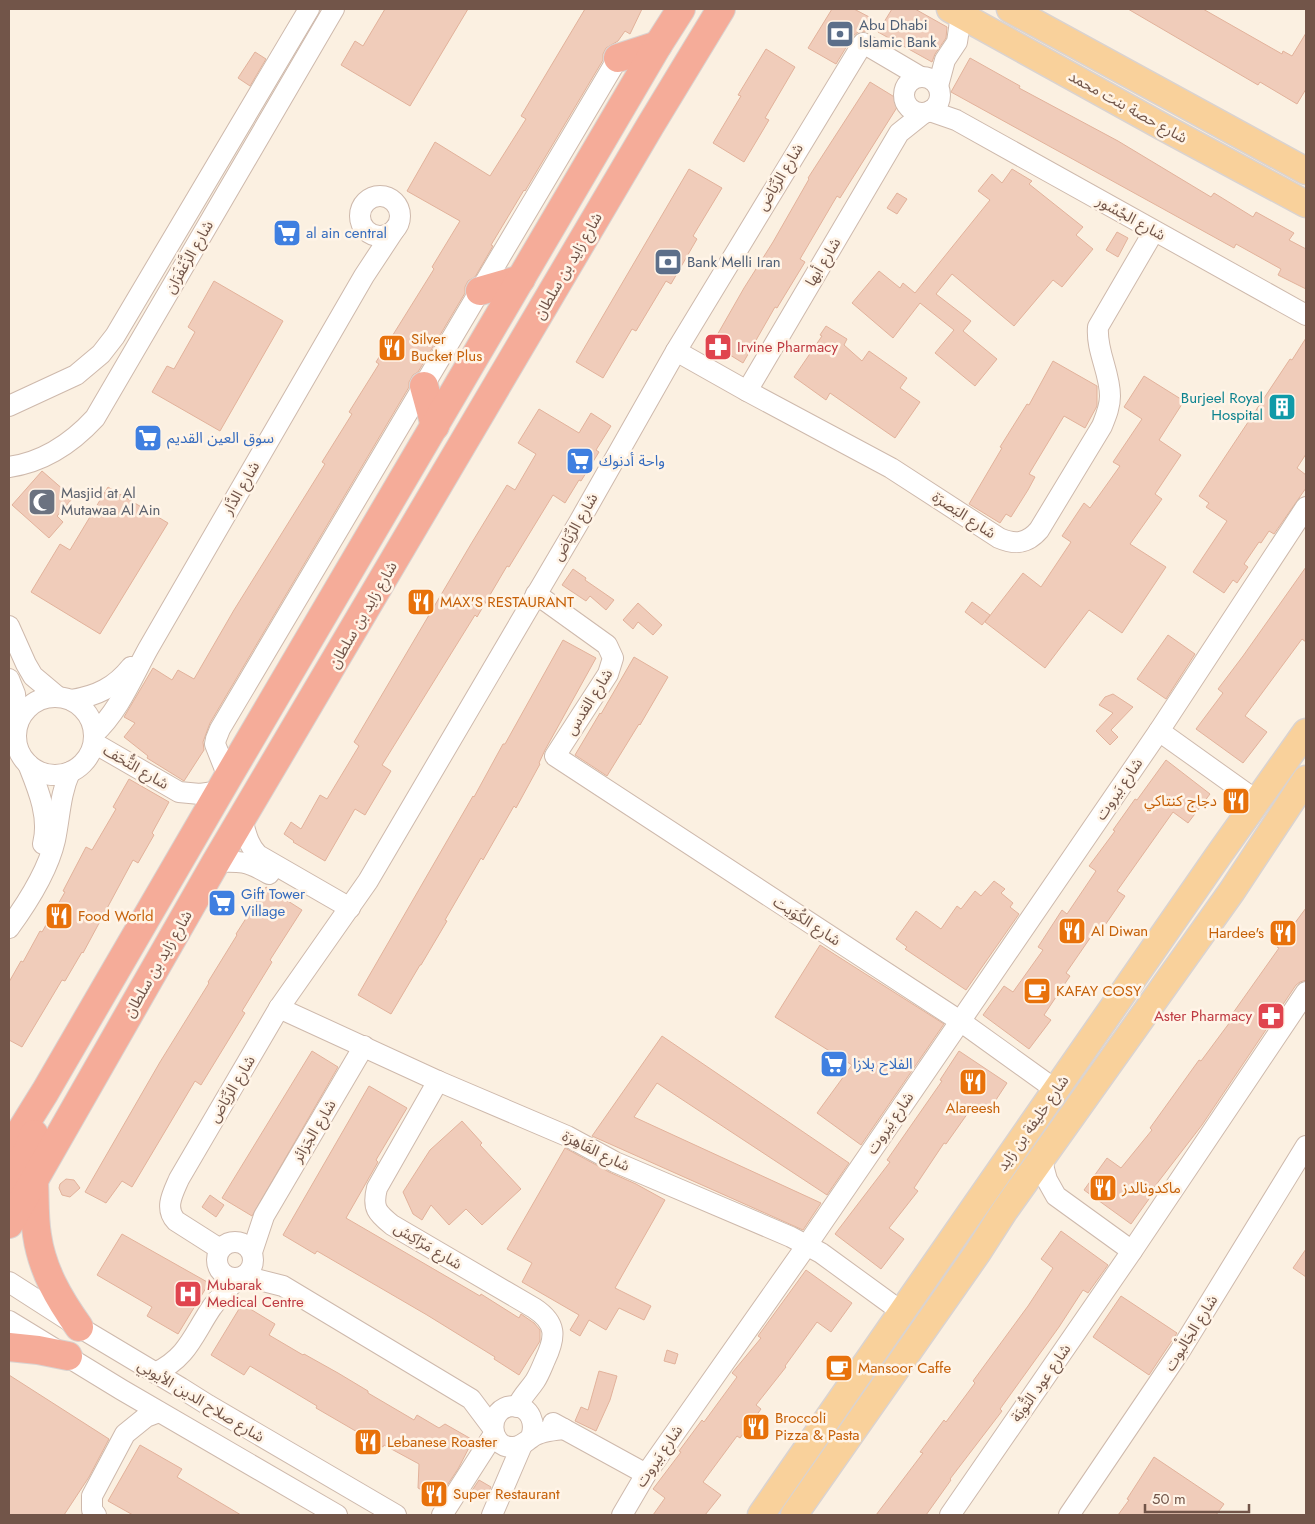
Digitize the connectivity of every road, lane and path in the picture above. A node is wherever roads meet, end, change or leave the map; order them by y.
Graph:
1 (309, 9) edge
2 (334, 9) edge
3 (681, 9) edge
4 (721, 9) edge
5 (735, 9) edge
6 (1010, 9) edge
7 (964, 17) edge
8 (658, 45) junction
9 (859, 49) junction
10 (618, 58) joint
11 (929, 94) junction
12 (904, 96) junction
13 (650, 126) junction
14 (899, 133) junction
15 (1306, 171) edge
16 (1306, 204) edge
17 (395, 229) junction
18 (366, 231) junction
19 (1154, 231) junction
20 (364, 276) junction
21 (521, 279) junction
22 (480, 291) junction
23 (1306, 315) edge
24 (676, 351) junction
25 (424, 386) junction
26 (747, 391) junction
27 (9, 406) edge
28 (435, 426) junction
29 (9, 467) edge
30 (1306, 507) edge
31 (536, 594) junction
32 (9, 626) edge
33 (148, 649) junction
34 (9, 678) edge
35 (64, 698) junction
36 (18, 723) junction
37 (1158, 731) junction
38 (1306, 732) edge
39 (94, 738) junction
40 (555, 756) joint
41 (28, 764) junction
42 (70, 772) junction
43 (1306, 779) edge
44 (224, 784) junction
45 (179, 792) junction
46 (1257, 801) junction
47 (1298, 801) edge
48 (242, 819) junction
49 (198, 830) junction
50 (216, 862) junction
51 (9, 907) edge
52 (346, 914) junction
53 (9, 928) edge
54 (1306, 992) edge
55 (279, 1008) junction
56 (960, 1021) junction
57 (364, 1046) junction
58 (438, 1081) junction
59 (1056, 1090) junction
60 (45, 1092) junction
61 (1306, 1146) edge
62 (9, 1150) edge
63 (1043, 1158) junction
64 (21, 1182) edge
65 (1019, 1191) junction
66 (1056, 1196) junction
67 (9, 1224) edge
68 (807, 1245) junction
69 (1132, 1251) junction
70 (236, 1254) junction
71 (241, 1277) junction
72 (9, 1282) edge
73 (280, 1284) junction
74 (213, 1306) junction
75 (902, 1312) junction
76 (9, 1320) edge
77 (79, 1327) junction
78 (9, 1347) edge
79 (184, 1352) junction
80 (68, 1356) junction
81 (155, 1373) junction
82 (181, 1388) junction
83 (122, 1390) junction
84 (471, 1399) junction
85 (520, 1410) junction
86 (159, 1412) junction
87 (564, 1429) junction
88 (493, 1431) junction
89 (125, 1434) junction
90 (526, 1441) junction
91 (646, 1474) junction
92 (96, 1515) edge
93 (337, 1515) edge
94 (396, 1515) edge
95 (442, 1515) edge
96 (492, 1515) edge
97 (622, 1515) edge
98 (761, 1515) edge
99 (794, 1515) edge
100 (950, 1515) edge
101 (1069, 1515) edge

1 - 27 street, شارع الزَّعْفَرَان
2 - 29 street, شارع الزَّعْفَرَان
3 - 8 highway
4 - 13 highway, شارع زايد بن سلطان
5 - 13 highway
6 - 15 main road, شارع حصة بنت محمد
7 - 11 street
7 - 16 main road, شارع حصة بنت محمد
8 - 10 highway
8 - 21 highway
9 - 11 street, شارع الجُسُور
9 - 12 street
9 - 24 street, شارع الرِّيَاض
10 - 22 street
11 - 12 street
11 - 12 street
11 - 14 street, شارع أبها
11 - 19 street, شارع الجُسُور
12 - 14 street, شارع أبها
13 - 48 highway, شارع زايد بن سلطان
14 - 26 street, شارع أبها
17 - 18 street
17 - 18 street
17 - 20 street, شارع الدَّار
18 - 20 street, شارع الدَّار
19 - 23 street, شارع الجُسُور
19 - 26 street, شارع البَصرَة
20 - 33 street, شارع الدَّار
21 - 22 highway
21 - 28 highway
22 - 25 street
24 - 26 street, شارع البَصرَة
24 - 31 street, شارع الرِّيَاض
25 - 28 highway
25 - 44 street
28 - 44 highway
30 - 37 street, شارع بَيروت
31 - 40 street, شارع القدس
31 - 52 street, شارع الرِّيَاض
32 - 35 street
33 - 35 street, شارع الدَّار
33 - 39 street, شارع الدَّار
34 - 36 street
35 - 36 street
35 - 39 street
36 - 41 street
37 - 46 street
37 - 56 street, شارع بَيروت
38 - 46 main road, شارع خليفة بن زايد
39 - 42 street
39 - 45 street, شارع التُّحَف
40 - 56 street, شارع الكُوَيت
41 - 42 street
41 - 51 street
42 - 53 street
43 - 47 main road, شارع خليفة بن زايد
44 - 45 street, شارع التُّحَف
44 - 49 highway
45 - 49 street, شارع التُّحَف
46 - 59 main road, شارع خليفة بن زايد
47 - 63 main road, شارع خليفة بن زايد
48 - 50 highway, شارع زايد بن سلطان
48 - 52 street
49 - 60 highway
50 - 52 street
50 - 64 highway, شارع زايد بن سلطان
52 - 55 street, شارع الرِّيَاض
54 - 69 street, شارع عود التُّوبَة
55 - 57 street, شارع القَاهِرَة
55 - 70 street, شارع الرِّيَاض
56 - 59 street, شارع الكُوَيت
56 - 68 street, شارع بَيروت
57 - 58 street, شارع القَاهِرَة
57 - 70 street, شارع الجَزائر
58 - 68 street, شارع القَاهِرَة
58 - 85 street, شارع مَرّاكِش
59 - 75 main road, شارع خليفة بن زايد
60 - 62 highway
60 - 64 highway
61 - 101 street, شارع الجَالْبوت
63 - 65 main road, شارع خليفة بن زايد
63 - 66 street
64 - 67 highway, شارع زايد بن سلطان
64 - 77 highway
65 - 66 street
65 - 99 main road, شارع خليفة بن زايد
66 - 69 street
68 - 75 street, شارع القَاهِرَة
68 - 91 street, شارع بَيروت
69 - 100 street, شارع عود التُّوبَة
70 - 71 street, شارع الجَزائر
70 - 71 street, شارع الرِّيَاض
70 - 73 street, شارع الرِّيَاض
70 - 74 street, شارع الجَزائر
71 - 73 street, شارع الرِّيَاض
71 - 74 street, شارع الجَزائر
72 - 77 street, شارع صلاح الدين الأيوبي
73 - 84 street, شارع الرِّيَاض
74 - 79 street, شارع الجَزائر
75 - 98 main road, شارع خليفة بن زايد
76 - 80 street, شارع صلاح الدين الأيوبي
77 - 81 street, شارع صلاح الدين الأيوبي
78 - 80 highway
79 - 81 street, شارع الجَزائر
79 - 82 street, شارع الجَزائر
80 - 83 street, شارع صلاح الدين الأيوبي
81 - 82 street, شارع صلاح الدين الأيوبي
82 - 94 street, شارع صلاح الدين الأيوبي
83 - 86 street, شارع صلاح الدين الأيوبي
83 - 89 street
84 - 85 street, شارع الرِّيَاض
84 - 88 street, شارع الرِّيَاض
85 - 87 street, شارع الرِّيَاض
85 - 88 street
85 - 90 street
86 - 89 street
86 - 93 street, شارع صلاح الدين الأيوبي
87 - 90 street
87 - 91 street, شارع الرِّيَاض
88 - 90 street
88 - 95 street
89 - 92 street
90 - 96 street
91 - 97 street, شارع بَيروت

